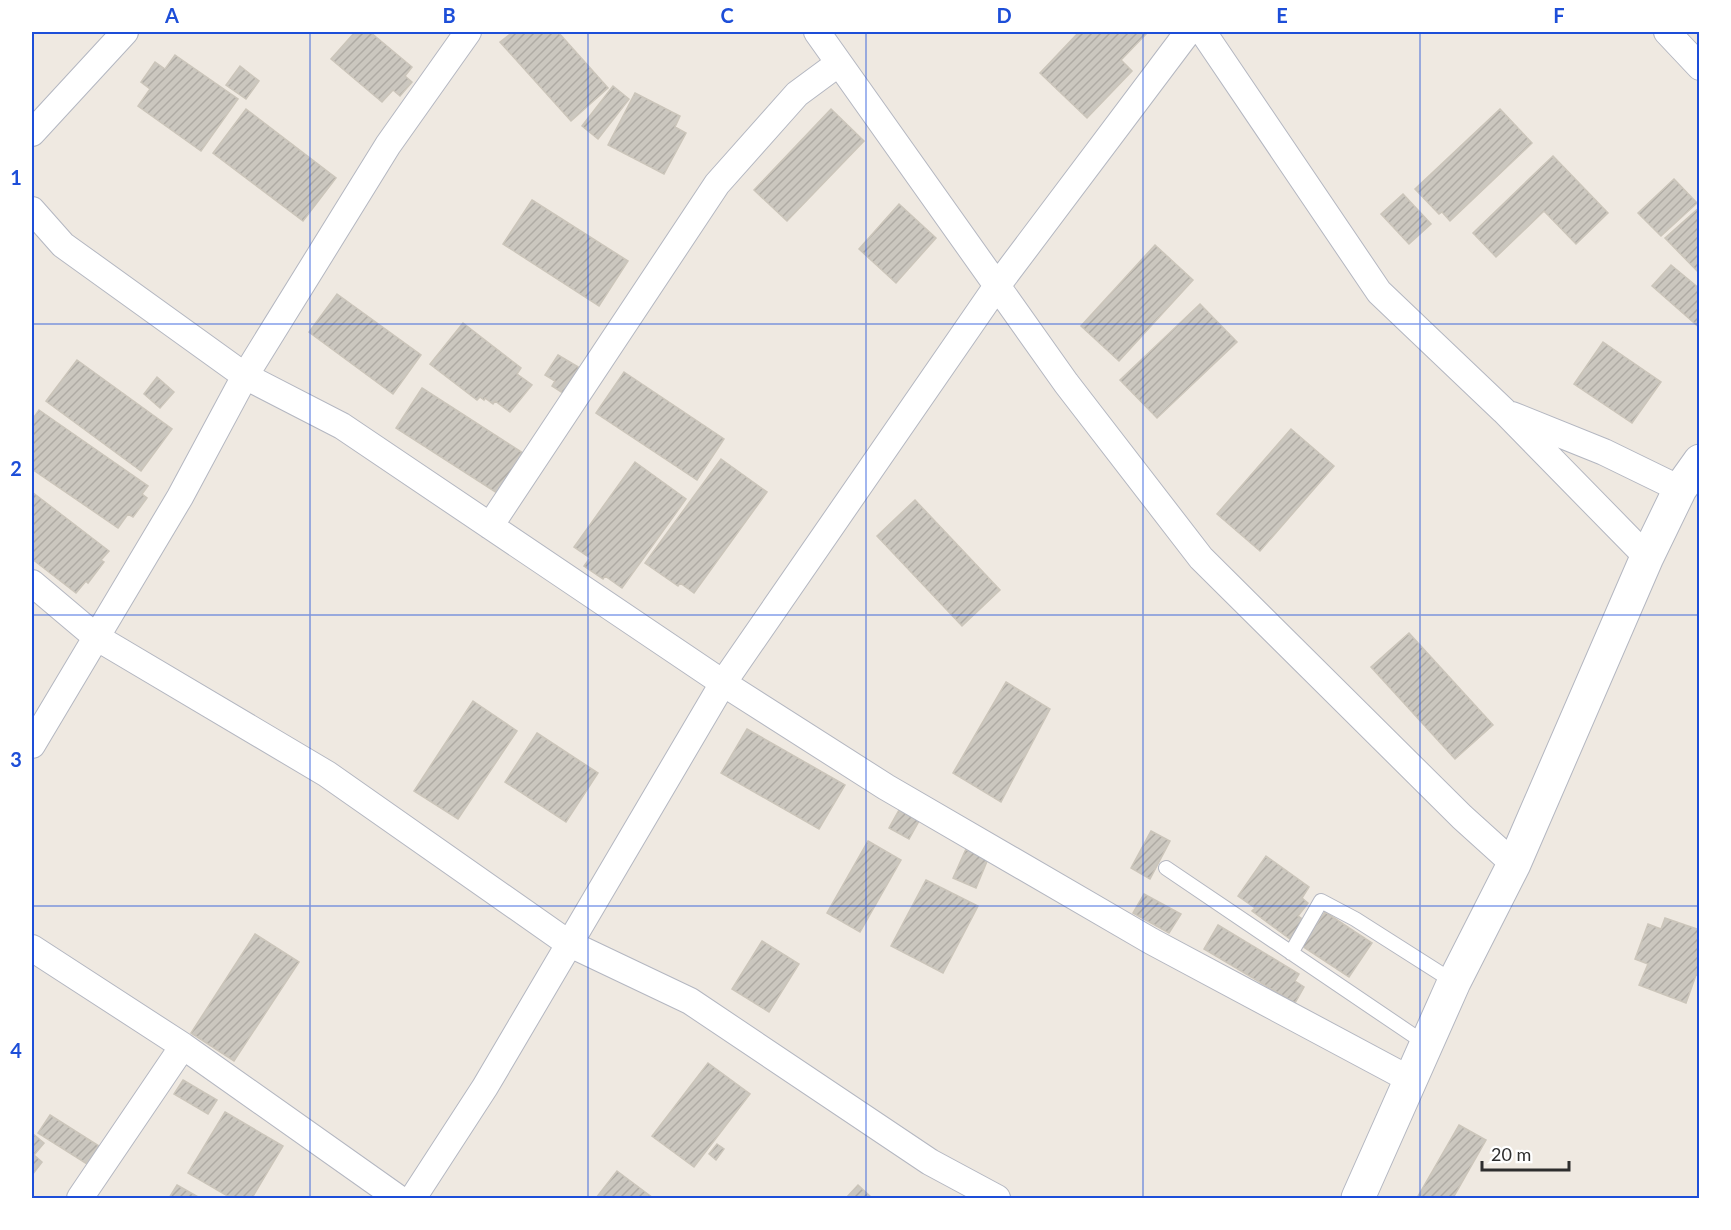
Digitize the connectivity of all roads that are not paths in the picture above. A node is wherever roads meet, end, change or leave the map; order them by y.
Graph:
1 (125, 32) edge
2 (468, 32) edge
3 (816, 32) edge
4 (1188, 32) edge
5 (1203, 32) edge
6 (1667, 32) edge
7 (839, 63) junction
8 (1700, 67) edge
9 (32, 133) edge
10 (32, 210) edge
11 (997, 286) junction
12 (245, 376) junction
13 (1504, 411) junction
14 (1700, 461) edge
15 (1680, 489) junction
16 (490, 526) junction
17 (1647, 557) junction
18 (32, 583) edge
19 (96, 637) junction
20 (723, 683) junction
21 (32, 745) edge
22 (1514, 864) junction
23 (1166, 868) dead end
24 (568, 943) junction
25 (32, 948) edge
26 (1291, 953) junction
27 (1454, 982) junction
28 (1426, 1044) junction
29 (183, 1046) junction
30 (1409, 1079) junction
31 (80, 1198) edge
32 (398, 1198) edge
33 (413, 1198) edge
34 (997, 1198) edge
35 (1358, 1198) edge

1 - 9 street
2 - 12 street
3 - 7 street
4 - 11 street
5 - 13 street
6 - 8 street
7 - 11 street
7 - 16 street
10 - 12 street
11 - 20 street
11 - 22 street
12 - 16 street
12 - 19 street
13 - 15 street
13 - 17 street
14 - 15 street
15 - 17 street
16 - 20 street
17 - 22 street
18 - 19 street
19 - 21 street
19 - 24 street
20 - 24 street
20 - 30 street
22 - 27 street
23 - 26 lane
24 - 33 street
24 - 34 street
25 - 29 street
26 - 27 lane
26 - 28 lane
27 - 28 street
28 - 30 street
29 - 31 street
29 - 32 street
30 - 35 street

